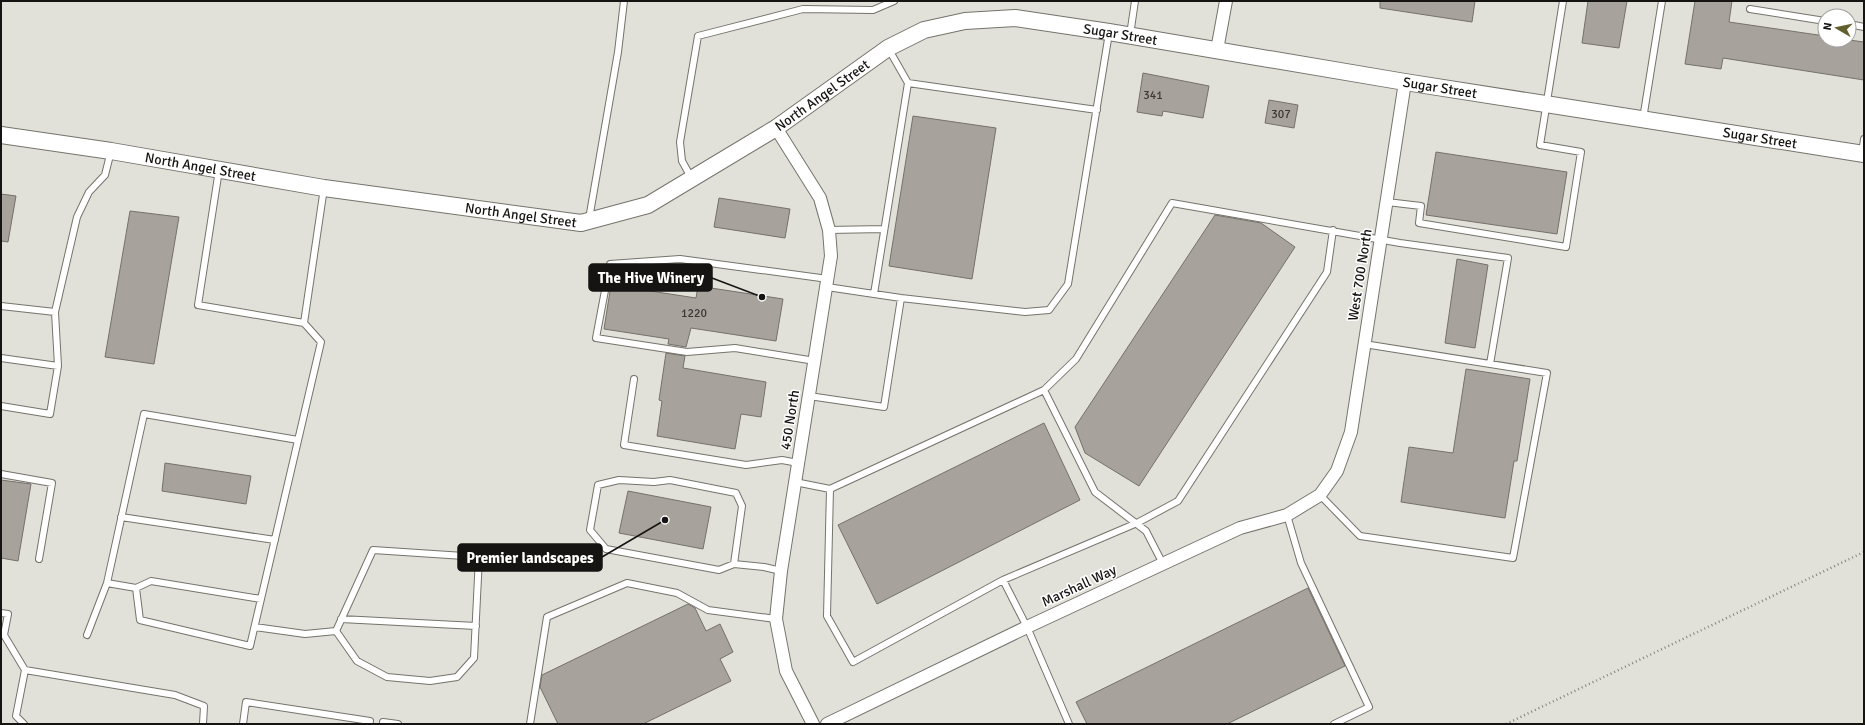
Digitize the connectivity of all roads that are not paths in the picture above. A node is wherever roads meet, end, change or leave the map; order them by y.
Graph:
1 (624, 1) edge
2 (894, 1) edge
3 (1135, 1) edge
4 (1226, 1) edge
5 (1563, 1) edge
6 (1662, 1) edge
7 (1750, 9) dead end
8 (1015, 18) joint
9 (1817, 20) edge
10 (1110, 32) junction
11 (1130, 35) junction
12 (888, 48) junction
13 (1218, 50) junction
14 (1405, 82) junction
15 (908, 83) junction
16 (1546, 104) junction
17 (1097, 110) junction
18 (1643, 119) junction
19 (776, 128) junction
20 (1, 135) edge
21 (1863, 149) edge
22 (111, 151) junction
23 (219, 170) junction
24 (692, 179) junction
25 (324, 188) junction
26 (1387, 202) junction
27 (589, 221) junction
28 (884, 229) junction
29 (829, 230) junction
30 (1333, 230) junction
31 (1381, 239) junction
32 (827, 283) junction
33 (874, 294) junction
34 (901, 298) junction
35 (1, 306) edge
36 (55, 312) junction
37 (304, 323) junction
38 (1364, 344) junction
39 (1, 358) edge
40 (815, 361) junction
41 (1490, 364) junction
42 (58, 366) junction
43 (634, 379) dead end
44 (1044, 390) junction
45 (809, 396) junction
46 (1, 406) edge
47 (298, 440) junction
48 (798, 463) junction
49 (1337, 471) joint
50 (1, 474) edge
51 (795, 482) junction
52 (830, 489) junction
53 (1320, 495) junction
54 (1287, 515) junction
55 (121, 517) junction
56 (1137, 523) junction
57 (275, 540) junction
58 (40, 560) dead end
59 (734, 564) junction
60 (1163, 564) junction
61 (781, 571) junction
62 (1003, 580) junction
63 (107, 583) junction
64 (136, 588) junction
65 (261, 599) junction
66 (1, 613) edge
67 (341, 619) junction
68 (776, 619) junction
69 (476, 626) junction
70 (255, 627) junction
71 (1026, 627) junction
72 (336, 631) junction
73 (87, 635) dead end
74 (25, 670) junction
75 (24, 724) edge
76 (203, 724) edge
77 (243, 724) edge
78 (369, 724) edge
79 (383, 724) edge
80 (398, 724) edge
81 (530, 724) edge
82 (814, 724) edge
83 (827, 724) edge
84 (1069, 724) edge
85 (1334, 724) edge

1 - 27 lane
2 - 24 lane
3 - 11 lane
4 - 13 street
5 - 16 lane
6 - 18 lane
7 - 9 lane
8 - 10 street, Sugar Street
8 - 12 street, North Angel Street
10 - 11 street, Sugar Street
10 - 17 lane
11 - 13 street, Sugar Street
12 - 15 lane
12 - 19 street, North Angel Street
13 - 14 street, Sugar Street
14 - 16 street, Sugar Street
14 - 26 street, West 700 North
15 - 17 lane
15 - 28 lane
16 - 18 street, Sugar Street
16 - 26 lane
17 - 34 lane
18 - 21 street, Sugar Street
19 - 24 street, North Angel Street
19 - 29 street, 450 North
20 - 22 street, North Angel Street
22 - 23 street, North Angel Street
22 - 36 lane
23 - 25 street, North Angel Street
23 - 37 lane
24 - 27 street, North Angel Street
25 - 27 street, North Angel Street
25 - 37 lane
26 - 31 street, West 700 North
28 - 29 lane
28 - 33 lane
29 - 32 street, 450 North
30 - 31 lane
30 - 44 lane
30 - 56 lane
31 - 38 street, West 700 North
31 - 41 lane
32 - 33 lane
32 - 40 street, 450 North
32 - 40 lane
33 - 34 lane
34 - 45 lane
35 - 36 lane
36 - 42 lane
37 - 47 lane
38 - 41 lane
38 - 49 street, West 700 North
39 - 42 lane
40 - 45 street, 450 North
41 - 53 lane
42 - 46 lane
43 - 48 lane
44 - 52 lane
44 - 56 lane
45 - 48 street, 450 North
47 - 55 lane
47 - 57 lane
48 - 51 street, 450 North
49 - 53 street, Marshall Way
50 - 58 lane
51 - 52 lane
51 - 61 street, 450 North
52 - 62 lane
53 - 54 street, Marshall Way
54 - 60 street, Marshall Way
54 - 85 lane
55 - 57 lane
55 - 63 lane
56 - 60 lane
56 - 62 lane
57 - 65 lane
59 - 59 lane
59 - 61 lane
60 - 71 street, Marshall Way
61 - 68 street, 450 North
62 - 71 lane
63 - 64 lane
63 - 73 lane
64 - 65 lane
64 - 70 lane
65 - 70 lane
66 - 74 lane
67 - 69 lane
67 - 69 lane
67 - 72 lane
68 - 81 lane
68 - 82 street, 450 North
69 - 72 lane
70 - 72 lane
71 - 83 street, Marshall Way
71 - 84 lane
74 - 75 lane
74 - 76 lane
77 - 78 lane
79 - 80 lane

